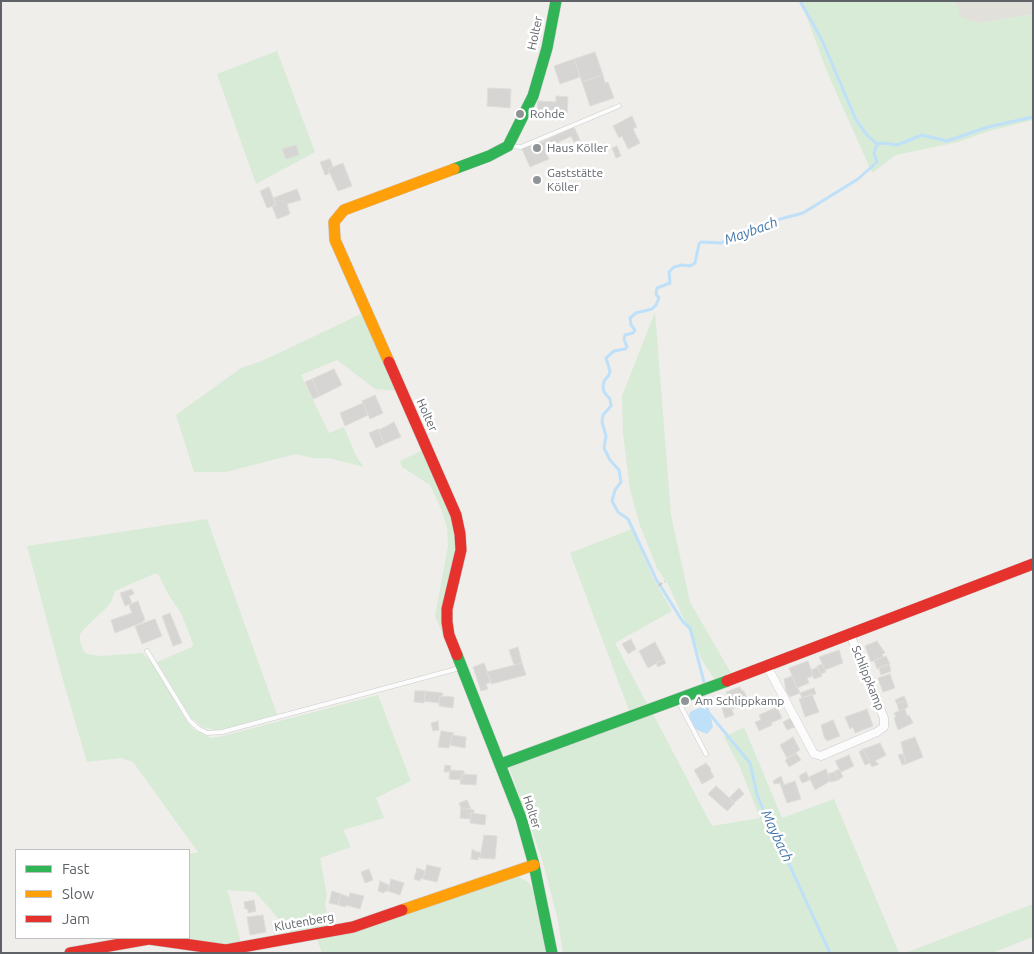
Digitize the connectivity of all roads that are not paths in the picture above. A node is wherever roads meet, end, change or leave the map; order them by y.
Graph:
1 (556, 1) edge
2 (619, 106) dead end
3 (508, 146) junction
4 (1033, 564) edge
5 (850, 634) junction
6 (147, 651) dead end
7 (767, 666) junction
8 (462, 668) junction
9 (677, 699) junction
10 (706, 754) dead end
11 (501, 764) junction
12 (534, 865) junction
13 (144, 939) edge
14 (155, 939) edge
15 (70, 953) edge
16 (552, 953) edge

1 - 3 street, Holter
2 - 3 lane
3 - 8 street, Holter
4 - 5 street
5 - 7 street
5 - 7 street, Schlippkamp
6 - 8 lane
7 - 9 street
8 - 11 street, Holter
9 - 10 lane
9 - 11 street
11 - 12 street, Holter
12 - 14 street, Klutenberg
12 - 16 street, Holter
13 - 15 street, Klutenberg

